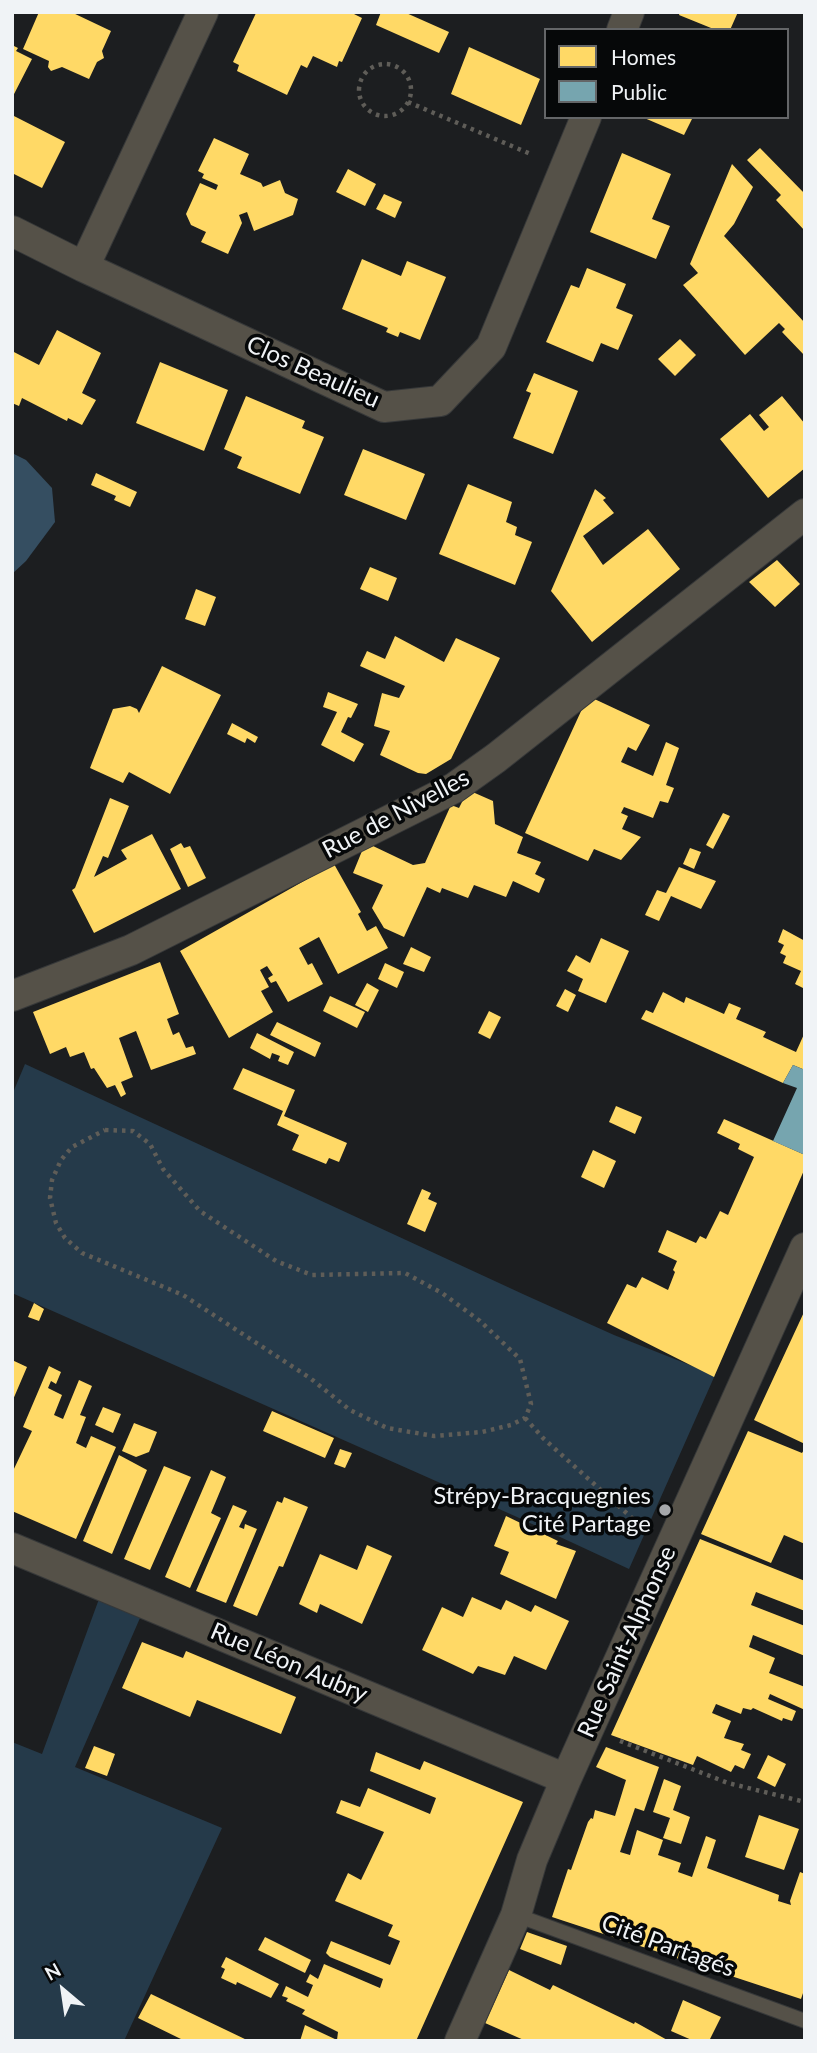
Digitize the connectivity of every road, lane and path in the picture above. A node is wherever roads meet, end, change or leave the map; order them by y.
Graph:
1 (203, 12) edge
2 (408, 102) junction
3 (585, 119) edge
4 (565, 168) junction
5 (12, 231) edge
6 (84, 267) junction
7 (805, 514) edge
8 (12, 996) edge
9 (805, 1248) edge
10 (525, 1418) junction
11 (12, 1548) edge
12 (667, 1551) junction
13 (589, 1729) junction
14 (566, 1779) junction
15 (805, 1802) edge
16 (516, 1915) junction
17 (805, 2021) edge
18 (460, 2041) edge

1 - 6 street
2 - 2 path
2 - 4 path
3 - 4 street, Clos Beaulieu
4 - 6 street, Clos Beaulieu
5 - 6 street, Clos Beaulieu
7 - 8 street, Rue de Nivelles
9 - 12 street, Rue Saint-Alphonse
10 - 10 path
10 - 12 path
11 - 14 street, Rue Léon Aubry
12 - 13 street, Rue Saint-Alphonse
13 - 14 street, Rue Saint-Alphonse
13 - 15 path
14 - 16 street, Rue Saint-Alphonse
16 - 17 lane, Cité Partagés
16 - 18 street, Rue Saint-Alphonse

